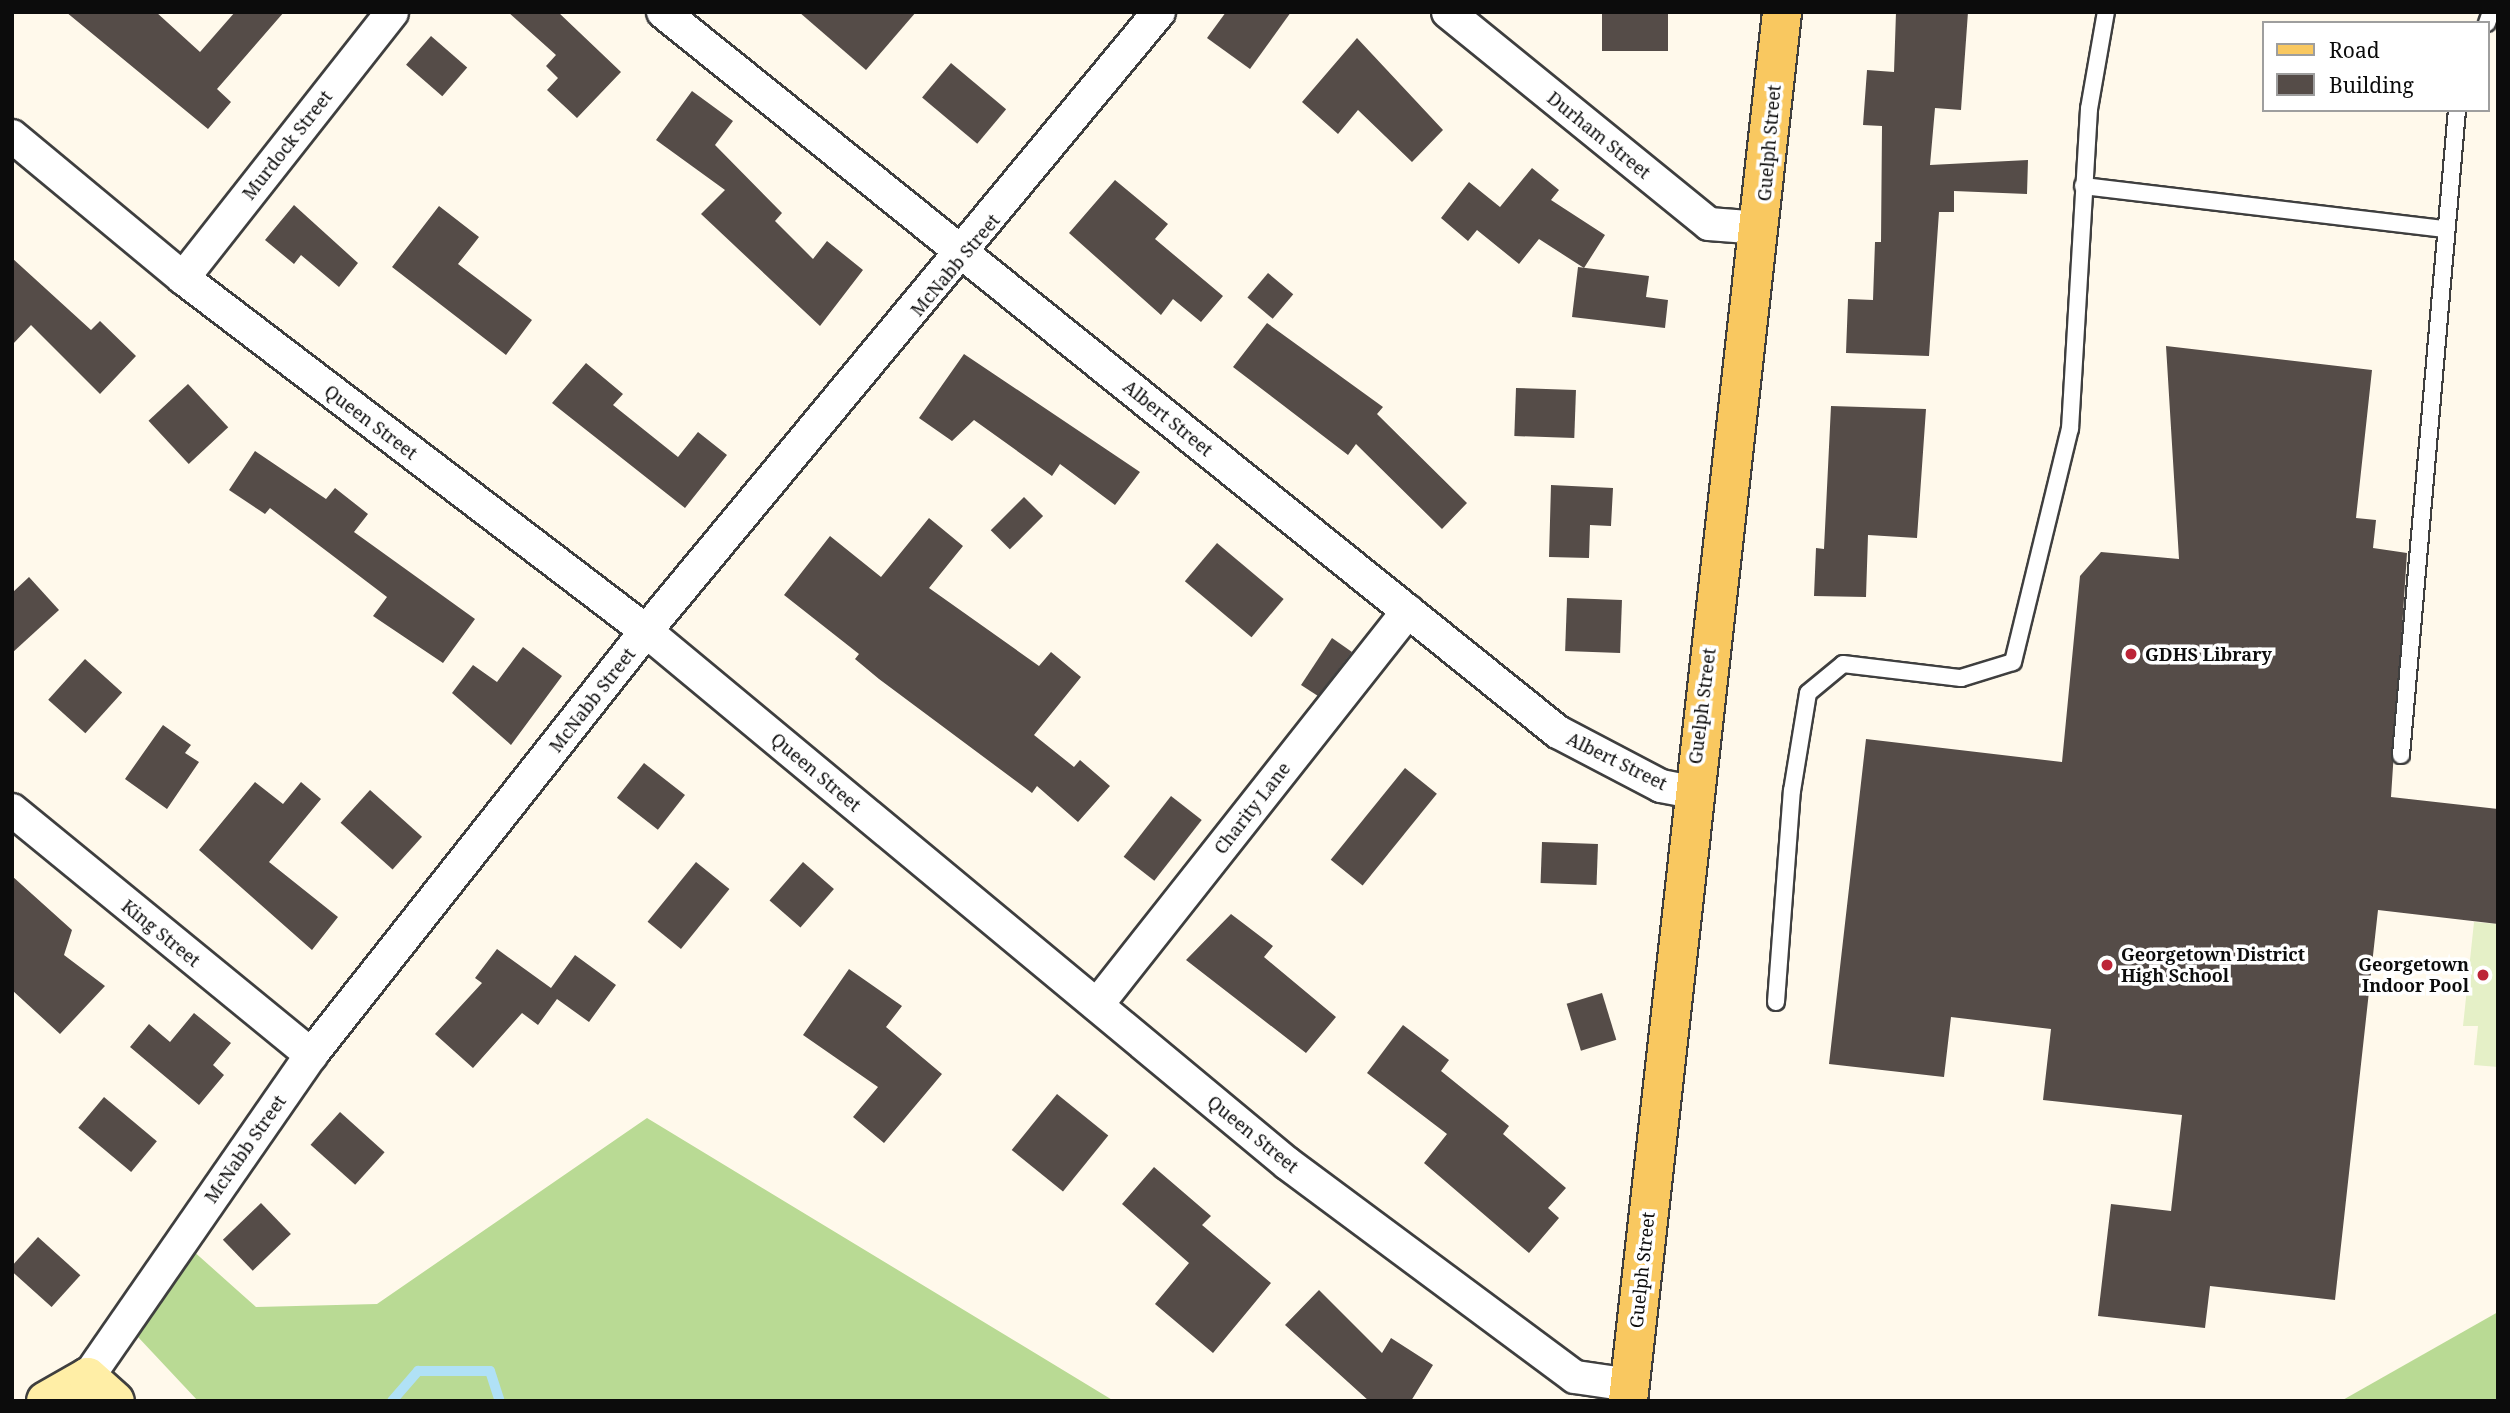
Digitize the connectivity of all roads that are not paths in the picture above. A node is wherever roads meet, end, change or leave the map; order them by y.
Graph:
1 (392, 12) edge
2 (663, 12) edge
3 (1159, 12) edge
4 (1448, 12) edge
5 (1782, 12) edge
6 (2106, 12) edge
7 (2458, 112) edge
8 (12, 136) edge
9 (2083, 186) junction
10 (1761, 228) junction
11 (2443, 229) junction
12 (965, 254) junction
13 (183, 278) junction
14 (1408, 611) junction
15 (646, 631) junction
16 (2402, 755) dead end
17 (1691, 792) junction
18 (12, 810) edge
19 (1776, 1002) dead end
20 (1097, 1005) junction
21 (311, 1055) junction
22 (101, 1389) edge
23 (1629, 1393) edge
24 (46, 1401) edge

1 - 13 street, Murdock Street
2 - 12 street, Albert Street
3 - 12 street, McNabb Street
4 - 10 street, Durham Street
5 - 10 main road, Guelph Street
6 - 9 lane
7 - 11 lane
8 - 13 street, Queen Street
9 - 11 lane
9 - 19 lane
10 - 17 main road, Guelph Street
11 - 16 lane
12 - 14 street, Albert Street
12 - 15 street, McNabb Street
13 - 15 street, Queen Street
14 - 17 street, Albert Street
14 - 20 street, Charity Lane
15 - 20 street, Queen Street
15 - 21 street, McNabb Street
17 - 23 main road, Guelph Street
18 - 21 street, King Street
20 - 23 street, Queen Street
21 - 22 street, McNabb Street
22 - 24 street, McNabb Street

